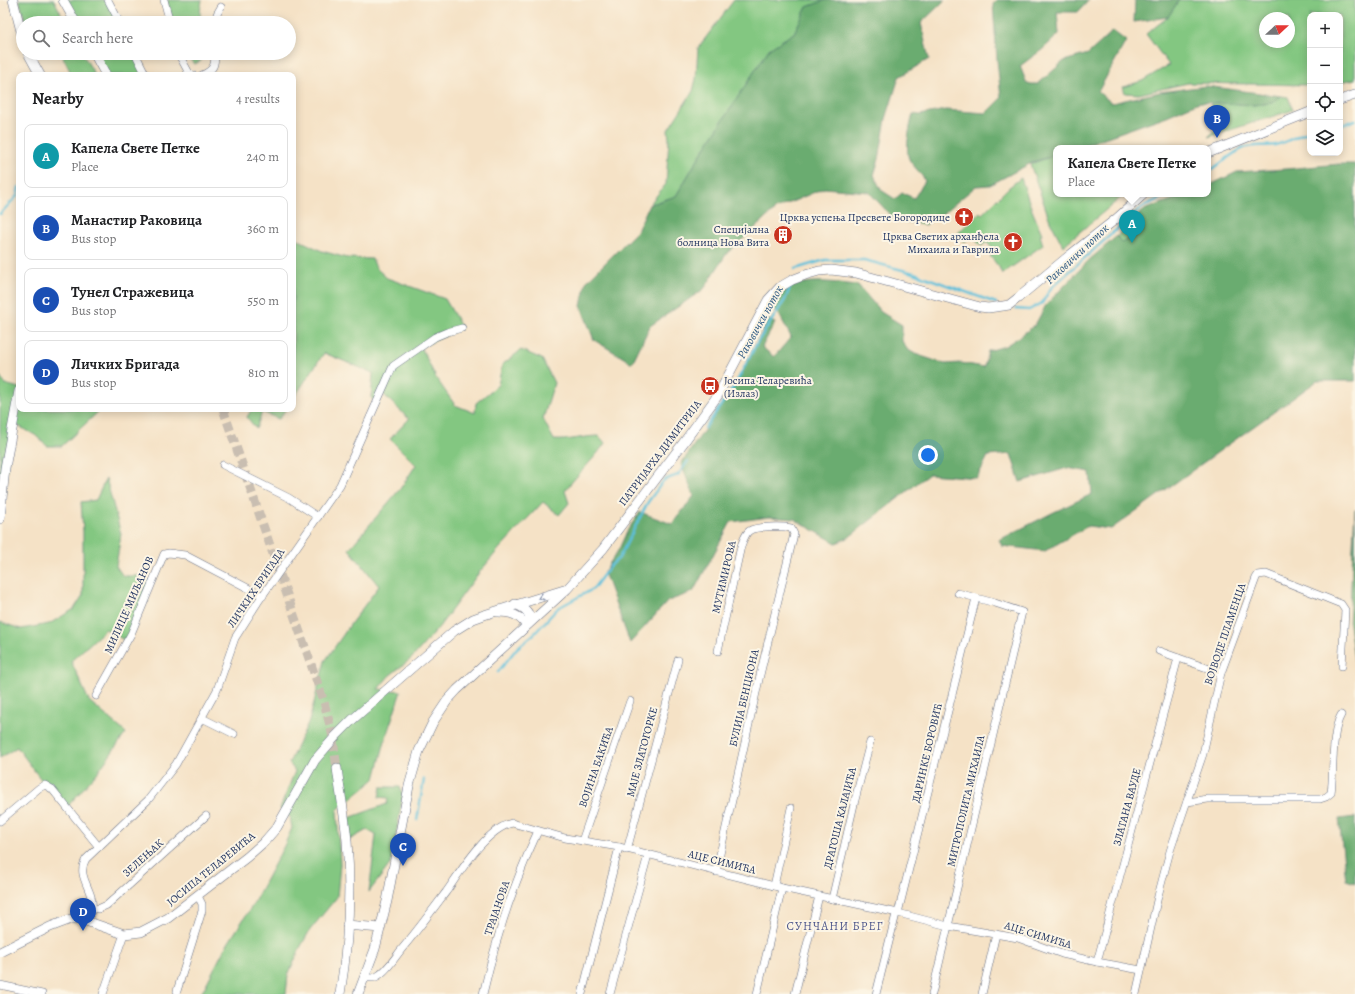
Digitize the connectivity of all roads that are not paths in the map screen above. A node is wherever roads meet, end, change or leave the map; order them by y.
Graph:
1 (13, 0) edge
2 (63, 0) edge
3 (108, 0) edge
4 (164, 0) edge
5 (220, 7) dead end
6 (17, 16) edge
7 (72, 16) edge
8 (116, 16) edge
9 (168, 16) edge
10 (217, 16) edge
11 (32, 60) edge
12 (98, 60) edge
13 (139, 60) edge
14 (182, 60) edge
15 (214, 60) edge
16 (38, 72) edge
17 (104, 72) edge
18 (145, 72) edge
19 (190, 72) edge
20 (207, 72) edge
21 (1355, 95) edge
22 (1343, 99) edge
23 (1307, 113) edge
24 (1211, 152) edge
25 (1141, 197) edge
26 (462, 328) dead end
27 (16, 408) edge
28 (223, 465) dead end
29 (318, 517) junction
30 (0, 519) edge
31 (793, 530) joint
32 (567, 589) junction
33 (958, 593) dead end
34 (262, 596) junction
35 (976, 598) junction
36 (515, 604) junction
37 (494, 611) junction
38 (528, 623) junction
39 (718, 651) dead end
40 (1159, 651) dead end
41 (1178, 658) junction
42 (678, 660) dead end
43 (1342, 666) dead end
44 (1221, 674) junction
45 (96, 696) dead end
46 (630, 701) dead end
47 (1341, 715) dead end
48 (202, 718) junction
49 (234, 734) dead end
50 (870, 742) dead end
51 (337, 768) tunnel mouth
52 (1187, 802) junction
53 (791, 808) dead end
54 (206, 816) dead end
55 (0, 821) edge
56 (538, 831) junction
57 (582, 841) junction
58 (99, 847) junction
59 (619, 847) junction
60 (627, 850) junction
61 (648, 855) junction
62 (716, 872) junction
63 (774, 886) junction
64 (782, 888) junction
65 (198, 896) junction
66 (819, 896) junction
67 (832, 899) junction
68 (92, 908) junction
69 (897, 914) junction
70 (87, 921) junction
71 (347, 925) junction
72 (948, 926) junction
73 (380, 928) junction
74 (124, 934) junction
75 (996, 934) junction
76 (0, 952) edge
77 (1097, 962) junction
78 (1142, 970) junction
79 (364, 977) junction
80 (0, 985) edge
81 (177, 992) dead end
82 (42, 994) edge
83 (102, 994) edge
84 (340, 994) edge
85 (358, 994) edge
86 (483, 994) edge
87 (582, 994) edge
88 (610, 994) edge
89 (757, 994) edge
90 (795, 994) edge
91 (876, 994) edge
92 (932, 994) edge
93 (982, 994) edge
94 (1136, 994) edge

1 - 6 main road
2 - 7 main road
3 - 8 street
4 - 9 street
5 - 10 street
11 - 16 main road
12 - 17 main road
13 - 18 street
14 - 19 street
15 - 20 street
21 - 22 main road
23 - 24 main road
25 - 32 main road, ПАТРИЈАРХА ДИМИТРИЈА
26 - 29 street, ЛИЧКИХ БРИГАДА
27 - 30 main road
28 - 29 street
29 - 34 street, ЛИЧКИХ БРИГАДА
31 - 39 street, МУТИМИРОВА
31 - 62 street, БУЛИЈА БЕНЦИОНА
32 -> 36 main road, ЈОСИПА ТЕЛАРЕВИЋА
32 - 38 main road, ПАТРИЈАРХА ДИМИТРИЈА
33 - 35 street
34 - 45 street, МИЛИЦЕ МИЉАНОВ
34 - 48 street, ЛИЧКИХ БРИГАДА
35 - 69 street, ДАРИНКЕ БОРОВИЋ
35 - 72 street, МИТРОПОЛИТА МИХАИЛА
36 - 37 main road, ЈОСИПА ТЕЛАРЕВИЋА
36 - 38 main road
37 - 38 main road
37 - 65 main road, ЈОСИПА ТЕЛАРЕВИЋА
38 - 73 main road, ПАТРИЈАРХА ДИМИТРИЈА
40 - 41 street
41 - 44 street
41 - 77 street, ЗЛАТАНА ВАУДЕ
42 - 60 street, МАЈЕ ЗЛАТОГОРКЕ
43 - 44 street, ВОЈВОДЕ ПЛАМЕНЦА
44 - 52 street, ВОЈВОДЕ ПЛАМЕНЦА
46 - 57 street, ВОЈИНА БАКИЋА
47 - 52 street
48 - 49 street
48 - 58 street, ЛИЧКИХ БРИГАДА
50 - 67 street, ДРАГОША КАЛАЈИЋА
51 - 71 main road
52 - 78 street, ВОЈВОДЕ ПЛАМЕНЦА
53 - 63 street
54 - 68 street, ЗЕЛЕЊАК
55 - 58 street
56 - 57 street, АЦЕ СИМИЋА
56 - 79 street, АЦЕ СИМИЋА
56 - 86 street, ТРАЈАНОВА
57 - 59 street, АЦЕ СИМИЋА
58 - 68 street, ЛИЧКИХ БРИГАДА
59 - 60 street, АЦЕ СИМИЋА
59 - 87 street
60 - 61 street, АЦЕ СИМИЋА
61 - 62 street, АЦЕ СИМИЋА
61 - 88 street
62 - 63 street, АЦЕ СИМИЋА
63 - 64 street, АЦЕ СИМИЋА
64 - 66 street, АЦЕ СИМИЋА
64 - 89 street
65 - 74 main road, ЈОСИПА ТЕЛАРЕВИЋА
65 - 81 street
66 - 67 street, АЦЕ СИМИЋА
66 - 90 street
67 - 69 street, АЦЕ СИМИЋА
68 - 70 street
69 - 72 street, АЦЕ СИМИЋА
69 - 91 street, ДАРИНКЕ БОРОВИЋ
70 - 74 main road, ЈОСИПА ТЕЛАРЕВИЋА
70 - 76 main road, ЈОСИПА ТЕЛАРЕВИЋА
71 - 73 main road
71 - 84 main road
72 - 75 street, АЦЕ СИМИЋА
72 - 92 street, МИТРОПОЛИТА МИХАИЛА
73 - 79 main road, ПАТРИЈАРХА ДИМИТРИЈА
74 - 83 street
75 - 77 street, АЦЕ СИМИЋА
75 - 93 street
77 - 78 street, АЦЕ СИМИЋА
78 - 94 street, ВОЈВОДЕ ПЛАМЕНЦА
79 - 85 main road, ПАТРИЈАРХА ДИМИТРИЈА
80 - 82 street

